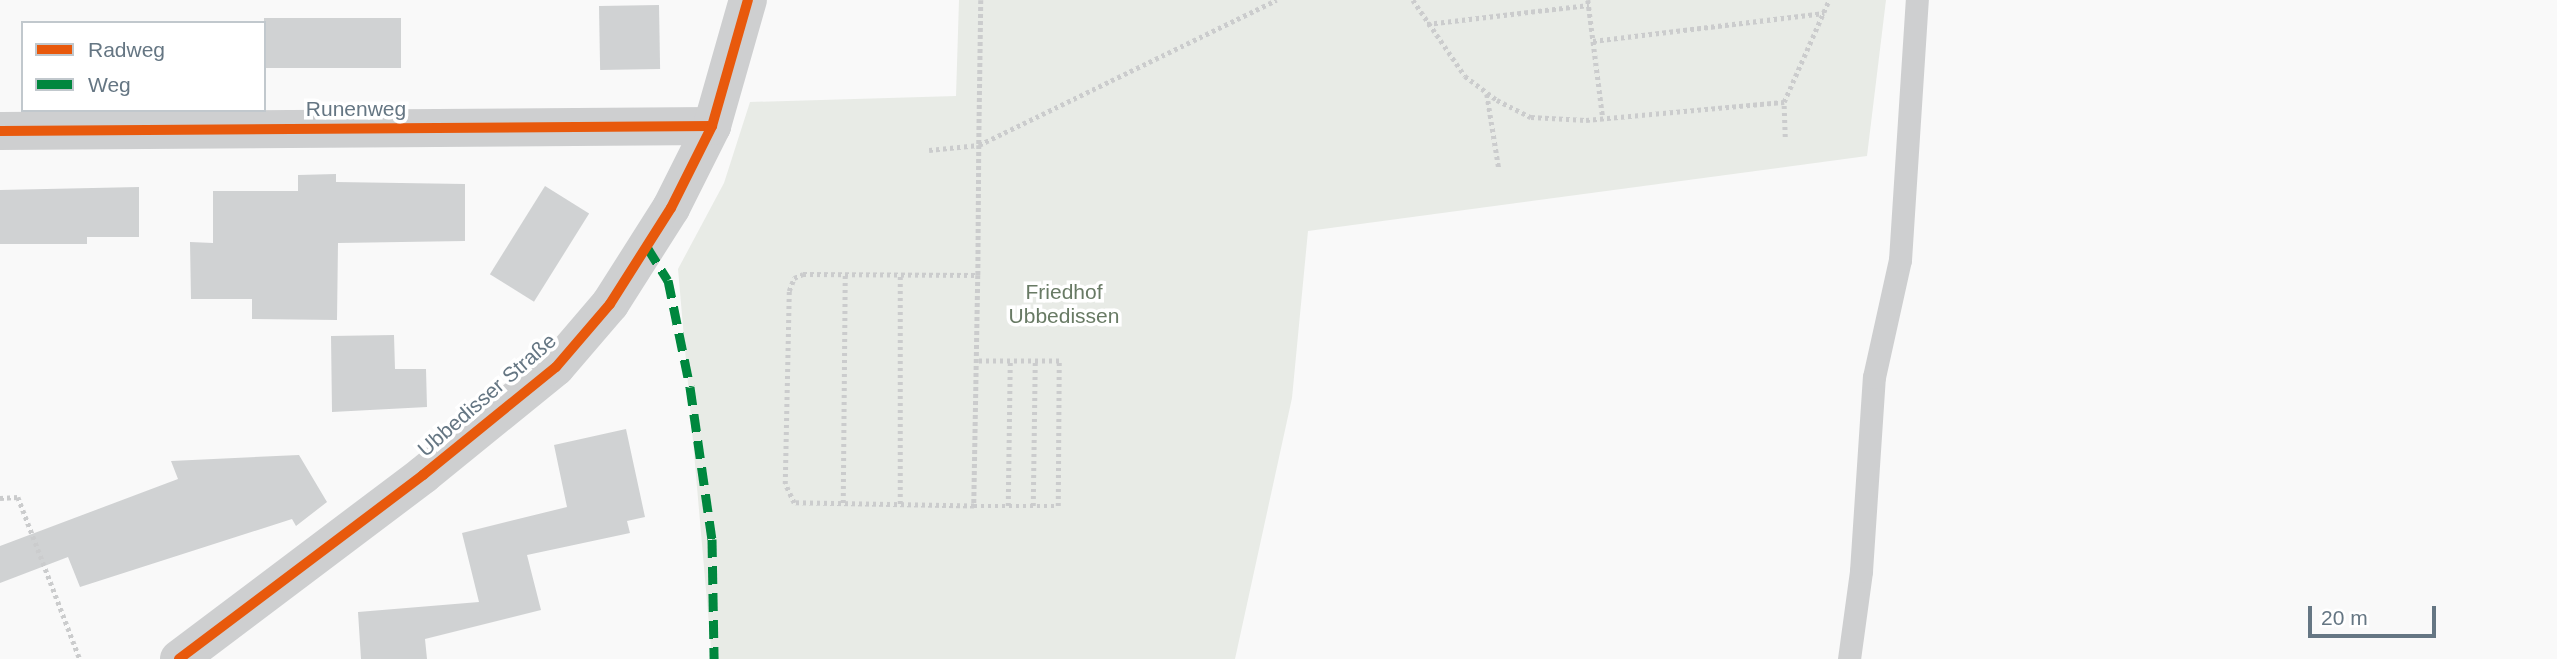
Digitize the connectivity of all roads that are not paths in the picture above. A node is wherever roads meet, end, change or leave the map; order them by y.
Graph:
1 (748, 0) edge
2 (1917, 0) edge
3 (712, 126) junction
4 (0, 131) edge
5 (179, 659) edge
6 (1849, 659) edge

1 - 3 street, Ubbedisser Straße
2 - 6 lane
3 - 4 street, Runenweg
3 - 5 street, Ubbedisser Straße

